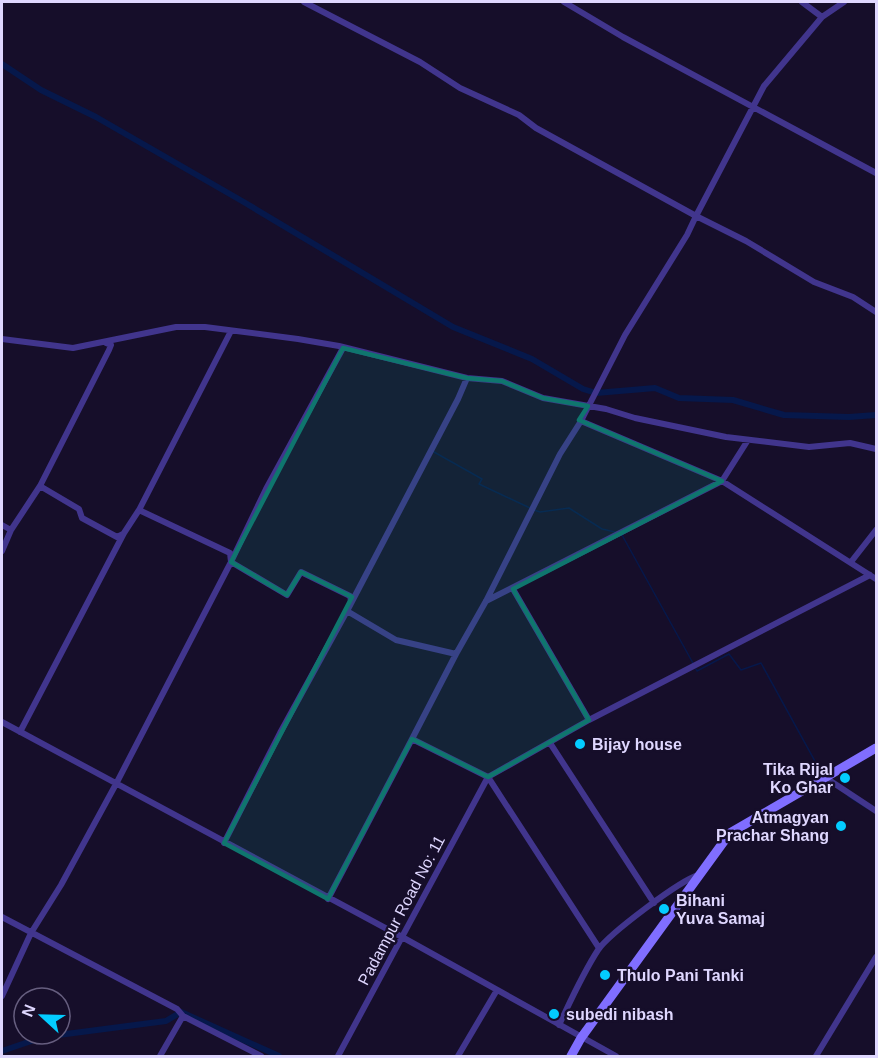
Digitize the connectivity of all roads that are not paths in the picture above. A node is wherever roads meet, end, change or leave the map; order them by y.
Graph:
1 (304, 2) edge
2 (564, 2) edge
3 (802, 2) edge
4 (844, 2) edge
5 (822, 17) junction
6 (753, 107) junction
7 (876, 173) edge
8 (696, 216) junction
9 (876, 312) edge
10 (231, 330) junction
11 (2, 339) edge
12 (105, 343) junction
13 (343, 348) junction
14 (467, 378) junction
15 (588, 407) junction
16 (579, 424) junction
17 (748, 440) junction
18 (876, 449) edge
19 (722, 481) junction
20 (40, 486) junction
21 (139, 510) junction
22 (2, 525) edge
23 (11, 530) junction
24 (876, 530) edge
25 (124, 533) junction
26 (2, 551) edge
27 (231, 562) junction
28 (851, 562) junction
29 (870, 577) edge
30 (513, 589) junction
31 (351, 601) junction
32 (486, 601) junction
33 (347, 611) junction
34 (456, 654) junction
35 (589, 720) junction
36 (2, 722) edge
37 (20, 732) junction
38 (412, 739) junction
39 (550, 742) junction
40 (876, 748) edge
41 (488, 777) junction
42 (825, 779) junction
43 (116, 784) junction
44 (876, 811) edge
45 (224, 843) junction
46 (699, 875) junction
47 (328, 899) junction
48 (654, 903) junction
49 (2, 917) edge
50 (31, 933) junction
51 (402, 937) junction
52 (599, 948) junction
53 (876, 957) edge
54 (497, 990) junction
55 (2, 996) edge
56 (183, 1016) junction
57 (558, 1025) junction
58 (581, 1038) junction
59 (160, 1056) edge
60 (261, 1056) edge
61 (339, 1056) edge
62 (458, 1056) edge
63 (571, 1056) edge
64 (616, 1056) edge
65 (816, 1056) edge

1 - 8 street
2 - 6 street
3 - 5 street
4 - 5 street
5 - 6 street
6 - 7 street
6 - 8 street
8 - 9 street
8 - 15 street
10 - 12 street
10 - 13 street
10 - 21 street
11 - 12 street
12 - 20 street
13 - 14 street
13 - 27 street
14 - 15 street
14 - 31 street
15 - 16 street
15 - 17 street
16 - 19 street
16 - 32 street
17 - 18 street
17 - 19 street
19 - 28 street
19 - 30 street
20 - 23 street
20 - 25 street
21 - 25 street
21 - 27 street
22 - 23 street
23 - 26 street
24 - 28 street
25 - 37 street
27 - 31 street
27 - 43 street
28 - 29 street
29 - 35 street
30 - 32 street
30 - 35 street
31 - 33 street
32 - 34 street
33 - 34 street
33 - 45 street
34 - 38 street
35 - 39 street
36 - 37 street
37 - 43 street
38 - 41 street
38 - 47 street
39 - 41 street
39 - 48 street
40 - 42 street
41 - 51 street, Padampur Road No: 11
41 - 52 street
42 - 44 street
42 - 46 street
43 - 45 street
43 - 50 street
45 - 47 street
46 - 48 street
46 - 58 street
47 - 51 street
48 - 52 street
49 - 50 street
50 - 55 street
50 - 56 street
51 - 54 street
51 - 61 street, Padampur Road No: 11
52 - 57 street
53 - 65 street
54 - 57 street
54 - 62 street
56 - 59 street
56 - 60 street
57 - 58 street
58 - 63 street
58 - 64 street

